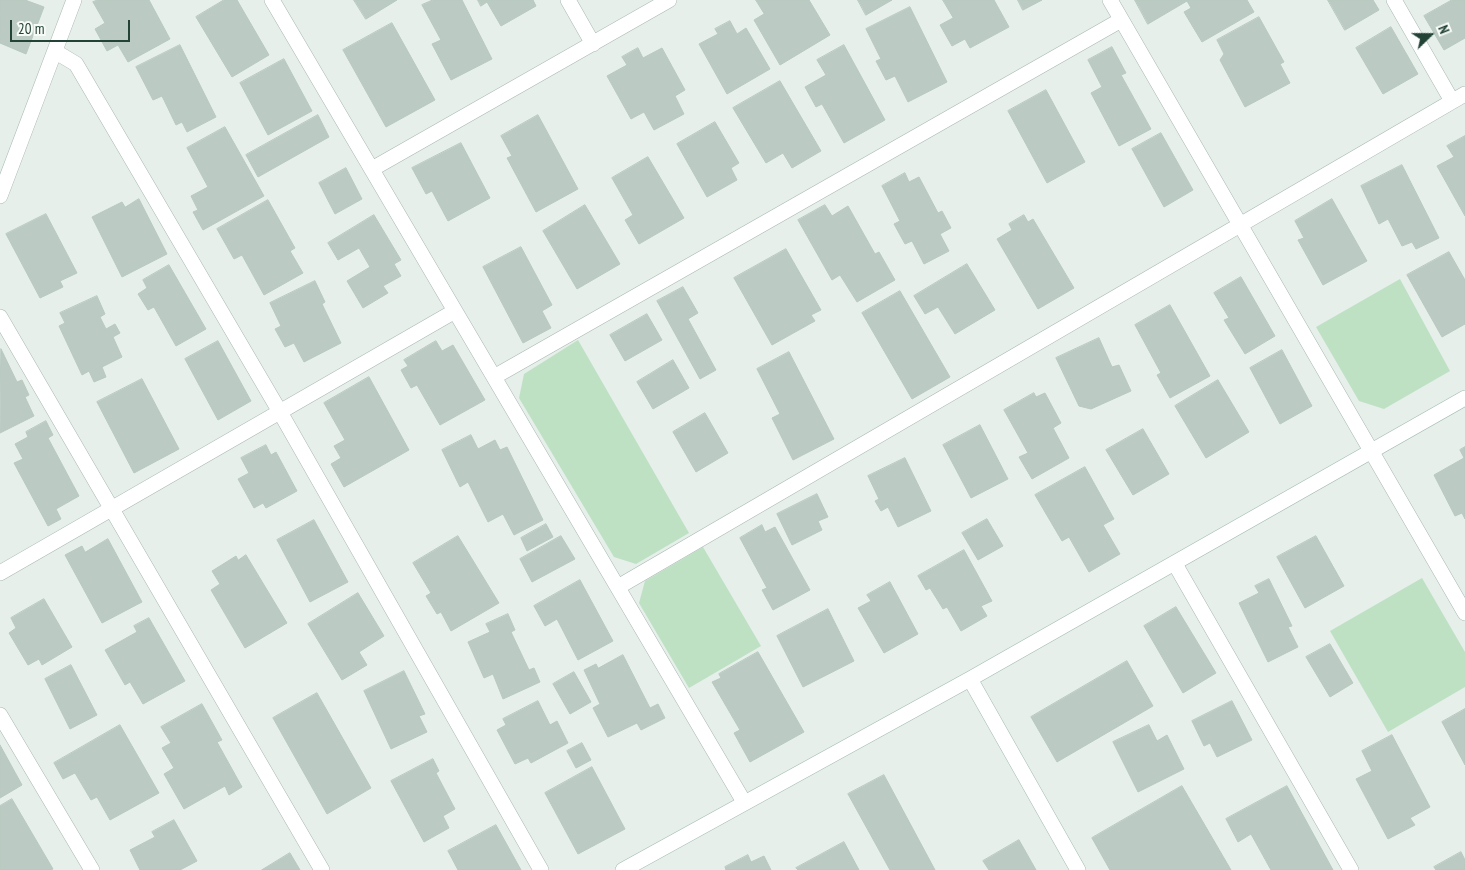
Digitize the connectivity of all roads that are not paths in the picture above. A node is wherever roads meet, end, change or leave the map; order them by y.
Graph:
1 (74, 0) edge
2 (272, 0) edge
3 (568, 0) edge
4 (669, 0) edge
5 (1110, 0) edge
6 (1394, 0) edge
7 (1121, 20) junction
8 (593, 44) junction
9 (56, 52) junction
10 (1465, 94) edge
11 (1452, 101) junction
12 (372, 169) junction
13 (0, 196) edge
14 (1239, 224) junction
15 (455, 311) junction
16 (0, 317) edge
17 (494, 377) junction
18 (1465, 398) edge
19 (280, 412) junction
20 (1373, 451) junction
21 (112, 509) junction
22 (1175, 564) junction
23 (0, 573) edge
24 (618, 587) junction
25 (1465, 613) edge
26 (970, 679) junction
27 (0, 715) edge
28 (744, 802) junction
29 (92, 870) edge
30 (322, 870) edge
31 (541, 870) edge
32 (623, 870) edge
33 (1078, 870) edge
34 (1351, 870) edge

1 - 9 street
2 - 12 street
3 - 8 street
4 - 8 street
5 - 7 street
6 - 11 street
7 - 14 street
7 - 17 street
8 - 12 street
9 - 13 street
9 - 19 street
10 - 11 street
11 - 14 street
12 - 15 street
14 - 20 street
14 - 24 street
15 - 17 street
15 - 19 street
16 - 21 street
17 - 24 street
18 - 20 street
19 - 21 street
19 - 31 street
20 - 22 street
20 - 25 street
21 - 23 street
21 - 30 street
22 - 26 street
22 - 34 street
24 - 28 street
26 - 28 street
26 - 33 street
27 - 29 street
28 - 32 street

